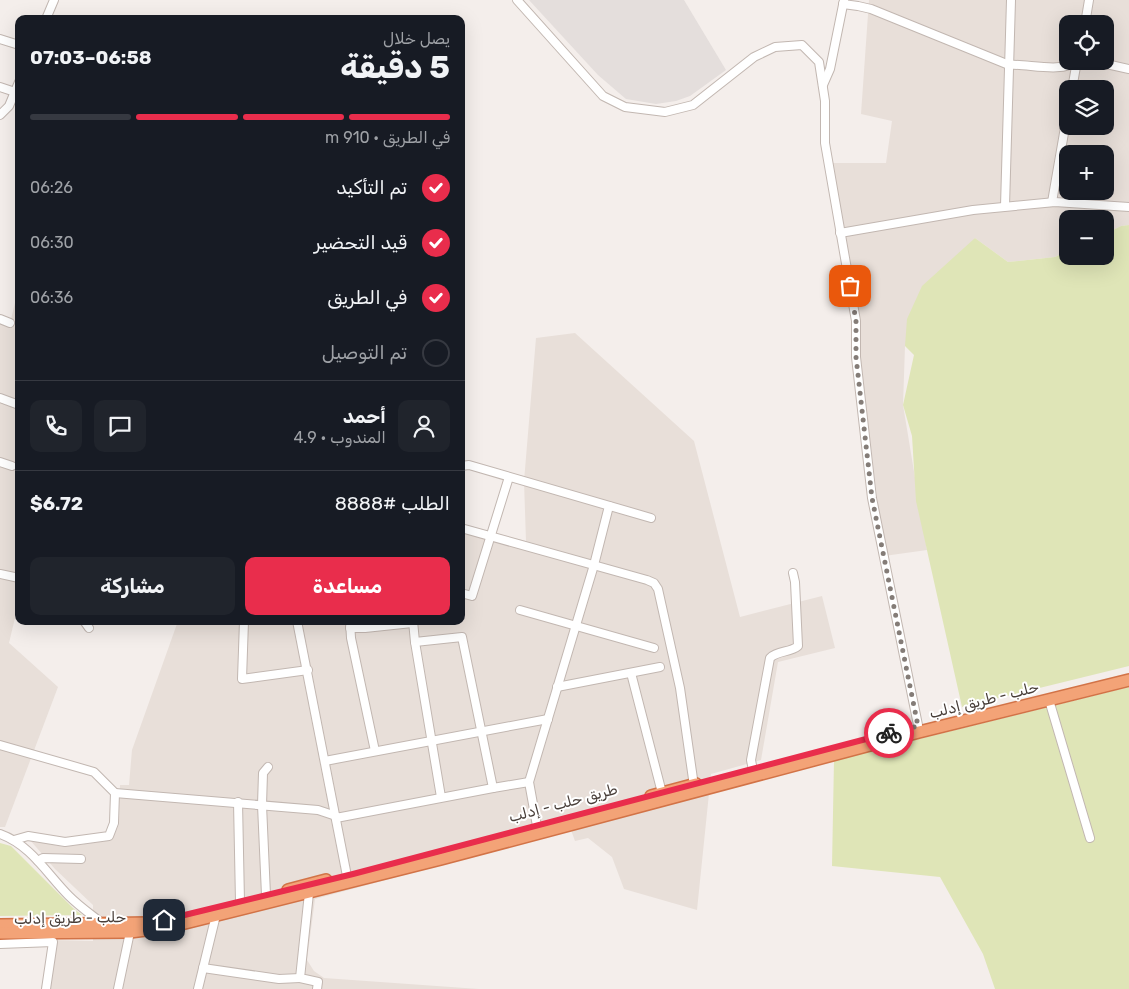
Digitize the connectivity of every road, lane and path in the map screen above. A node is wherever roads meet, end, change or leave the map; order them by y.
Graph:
1 (54, 0) edge
2 (517, 0) edge
3 (1011, 0) edge
4 (1089, 0) edge
5 (843, 2) edge
6 (48, 15) edge
7 (1086, 15) edge
8 (0, 39) edge
9 (15, 44) edge
10 (1009, 65) junction
11 (1114, 66) edge
12 (1059, 67) edge
13 (1129, 69) edge
14 (823, 85) junction
15 (0, 87) edge
16 (15, 92) joint
17 (0, 115) edge
18 (1064, 135) edge
19 (1052, 202) junction
20 (1005, 206) junction
21 (1129, 207) edge
22 (840, 232) junction
23 (0, 319) edge
24 (10, 324) dead end
25 (0, 398) edge
26 (15, 404) edge
27 (0, 462) edge
28 (12, 466) dead end
29 (465, 466) edge
30 (509, 477) junction
31 (609, 506) junction
32 (651, 518) dead end
33 (465, 529) edge
34 (490, 536) junction
35 (594, 565) junction
36 (793, 573) dead end
37 (0, 574) edge
38 (15, 577) edge
39 (465, 594) edge
40 (520, 610) dead end
41 (87, 625) edge
42 (244, 625) edge
43 (298, 625) edge
44 (350, 625) edge
45 (388, 625) edge
46 (412, 625) edge
47 (576, 626) junction
48 (89, 628) dead end
49 (415, 642) junction
50 (654, 648) dead end
51 (660, 667) dead end
52 (308, 670) junction
53 (631, 673) junction
54 (1129, 673) edge
55 (1129, 680) edge
56 (557, 687) junction
57 (1049, 700) junction
58 (548, 720) junction
59 (918, 729) junction
60 (481, 732) junction
61 (431, 741) junction
62 (0, 745) edge
63 (375, 752) junction
64 (325, 761) junction
65 (268, 767) dead end
66 (752, 773) junction
67 (694, 780) dead end
68 (529, 782) junction
69 (492, 788) junction
70 (661, 789) dead end
71 (115, 793) junction
72 (440, 798) junction
73 (238, 802) junction
74 (262, 805) junction
75 (336, 817) junction
76 (538, 829) junction
77 (0, 834) edge
78 (1090, 838) dead end
79 (14, 840) junction
80 (81, 859) dead end
81 (38, 861) junction
82 (347, 876) junction
83 (309, 893) junction
84 (266, 896) junction
85 (240, 902) junction
86 (216, 915) junction
87 (103, 924) junction
88 (0, 925) edge
89 (130, 932) junction
90 (0, 933) edge
91 (0, 944) edge
92 (203, 968) junction
93 (300, 978) junction
94 (46, 989) edge
95 (118, 989) edge
96 (198, 989) edge
97 (317, 989) edge

1 - 6 street
2 - 14 street
3 - 10 street
4 - 7 street
5 - 10 street
5 - 14 street
8 - 9 street
10 - 12 street
10 - 20 street
11 - 13 street
14 - 22 street
15 - 16 street
16 - 17 street
18 - 19 street
19 - 20 street
19 - 21 street
20 - 22 street
22 - 59 street
23 - 24 street
25 - 26 street
27 - 28 street
29 - 30 street
30 - 31 street
30 - 34 street
31 - 32 street
31 - 35 street
33 - 34 street
34 - 35 street
34 - 39 street
35 - 47 street
35 - 67 street
36 - 66 street
37 - 38 street
40 - 47 street
41 - 48 street
42 - 52 street
43 - 52 street
44 - 45 street
44 - 63 street
46 - 49 street
47 - 50 street
47 - 56 street
49 - 60 street
49 - 61 street
51 - 53 street
52 - 64 street
53 - 56 street
53 - 70 street
54 - 59 highway, طريق حلب - إدلب
55 - 57 highway, حلب - طريق إدلب
56 - 58 street
57 - 59 highway, حلب - طريق إدلب
57 - 78 street
58 - 60 street
58 - 68 street
59 - 66 highway, طريق حلب - إدلب
60 - 61 street
60 - 69 street
61 - 63 street
61 - 72 street
62 - 71 street
63 - 64 street
64 - 75 street
65 - 74 street
66 - 76 highway, طريق حلب - إدلب
68 - 69 street
68 - 76 street
69 - 72 street
71 - 73 street
71 - 79 street
72 - 75 street
73 - 74 street
73 - 85 street
74 - 75 street
74 - 84 street
75 - 82 street
76 - 82 highway, طريق حلب - إدلب
76 - 83 highway, حلب - طريق إدلب
77 - 79 street
79 - 81 street
80 - 81 street
81 - 87 street
82 - 84 highway, طريق حلب - إدلب
83 - 86 highway, حلب - طريق إدلب
83 - 93 street
84 - 85 highway, طريق حلب - إدلب
85 - 87 highway, طريق حلب - إدلب
86 - 89 highway, حلب - طريق إدلب
86 - 92 street
87 - 88 highway, طريق حلب - إدلب
89 - 90 highway, حلب - طريق إدلب
89 - 95 street
91 - 94 street
92 - 93 street
92 - 96 street
93 - 97 street

